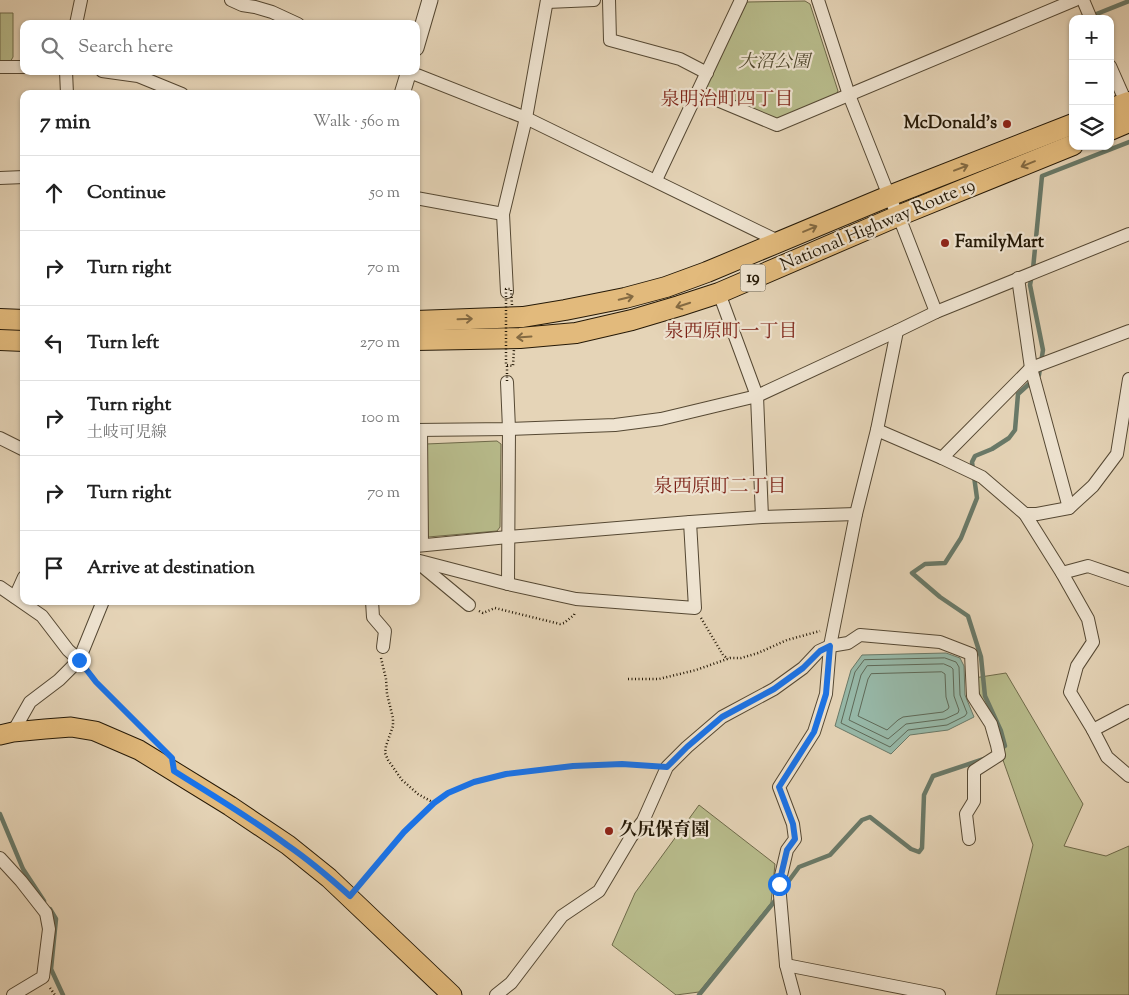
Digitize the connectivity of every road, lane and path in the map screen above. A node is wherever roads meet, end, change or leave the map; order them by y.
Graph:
1 (81, 0) edge
2 (231, 0) edge
3 (430, 0) edge
4 (594, 0) edge
5 (609, 0) edge
6 (741, 0) edge
7 (818, 0) edge
8 (1075, 0) edge
9 (1083, 0) edge
10 (547, 1) edge
11 (256, 4) edge
12 (1089, 15) edge
13 (77, 20) edge
14 (289, 20) edge
15 (420, 34) edge
16 (0, 67) edge
17 (20, 67) edge
18 (707, 73) junction
19 (66, 75) edge
20 (131, 75) edge
21 (407, 75) edge
22 (416, 75) edge
23 (1114, 77) edge
24 (67, 90) edge
25 (172, 90) edge
26 (403, 90) edge
27 (698, 92) junction
28 (849, 95) junction
29 (1125, 109) edge
30 (526, 118) junction
31 (1114, 124) edge
32 (1069, 126) edge
33 (1069, 147) edge
34 (20, 177) edge
35 (0, 178) edge
36 (656, 180) junction
37 (889, 196) junction
38 (420, 199) edge
39 (503, 214) junction
40 (898, 216) junction
41 (1129, 234) edge
42 (780, 242) junction
43 (1018, 278) junction
44 (507, 292) joint
45 (719, 293) junction
46 (512, 305) dead end
47 (936, 312) junction
48 (0, 319) edge
49 (20, 320) edge
50 (420, 321) edge
51 (897, 331) junction
52 (1129, 331) edge
53 (0, 340) edge
54 (420, 340) edge
55 (20, 341) edge
56 (514, 349) dead end
57 (1031, 368) junction
58 (1129, 379) edge
59 (507, 382) joint
60 (757, 396) junction
61 (509, 429) junction
62 (420, 430) edge
63 (878, 430) junction
64 (0, 438) edge
65 (20, 448) edge
66 (942, 458) junction
67 (1069, 508) junction
68 (856, 514) junction
69 (1025, 514) junction
70 (762, 517) junction
71 (690, 522) junction
72 (508, 537) junction
73 (420, 546) edge
74 (420, 561) edge
75 (420, 563) edge
76 (1062, 573) junction
77 (1129, 580) edge
78 (508, 584) junction
79 (20, 586) edge
80 (0, 587) edge
81 (15, 597) junction
82 (576, 599) junction
83 (20, 601) edge
84 (26, 605) edge
85 (101, 605) edge
86 (372, 605) edge
87 (469, 605) joint
88 (695, 608) junction
89 (834, 631) junction
90 (830, 646) junction
91 (383, 647) joint
92 (728, 659) junction
93 (79, 660) junction
94 (628, 679) dead end
95 (1129, 711) edge
96 (1092, 730) junction
97 (5, 734) edge
98 (157, 742) dead end
99 (667, 767) junction
100 (1129, 776) edge
101 (434, 803) junction
102 (969, 839) dead end
103 (0, 858) edge
104 (350, 896) junction
105 (786, 966) junction
106 (13, 995) edge
107 (452, 995) edge
108 (496, 995) edge
109 (794, 995) edge
110 (938, 995) edge

1 - 13 street
2 - 11 street
3 - 15 street
4 - 10 street
5 - 18 street
6 - 18 street
7 - 28 street
8 - 28 street
9 - 12 street
10 - 30 street
11 - 14 street
16 - 17 street
18 - 27 street
19 - 24 street
20 - 25 street
21 - 26 street
22 - 30 street
23 - 29 street
27 - 28 street
27 - 36 street
28 - 37 street
29 - 31 highway
30 - 36 street
30 - 39 street
37 -> 32 highway, National Highway Route 19 / 19
33 -> 40 highway, National Highway Route 19 / 19
34 - 35 street
36 - 42 street
37 - 40 street
42 -> 37 highway, National Highway Route 19 / 19
38 - 39 street
39 - 44 street
40 - 45 highway, National Highway Route 19 / 19
40 - 47 street
41 - 43 street
50 -> 42 highway, National Highway Route 19 / 19
43 - 47 street
43 - 57 street
44 - 59 path, bridge
45 -> 54 highway, National Highway Route 19 / 19
45 - 60 street
46 - 56 path, bridge
47 - 51 street
48 - 49 highway
51 - 60 street
51 - 63 street
52 - 57 street
53 - 55 highway
57 - 66 street
57 - 67 street
58 - 67 street
59 - 61 street
60 - 61 street
60 - 70 street
61 - 62 street
61 - 72 street
63 - 66 street
63 - 68 street
64 - 65 street
66 - 69 street
67 - 69 street
68 - 70 street
68 - 89 street
69 - 76 street
70 - 71 street
71 - 72 street
71 - 88 street
72 - 73 street
72 - 78 street
74 - 78 street
75 - 87 street
76 - 77 street
76 - 96 street
78 - 82 street
79 - 81 street
80 - 81 street
81 - 83 street
82 - 87 path
82 - 88 street
84 - 93 street
85 - 93 street
86 - 91 street
88 - 92 path
89 - 90 street
89 - 92 path
90 - 99 street
90 - 102 street
90 - 105 street
91 - 101 path
92 - 94 path
93 - 97 street
93 - 98 path
95 - 96 street
96 - 100 street
97 - 104 main road
99 - 101 path
99 - 108 street
101 - 104 path
103 - 106 street
104 - 107 main road
105 - 109 street
105 - 110 street

